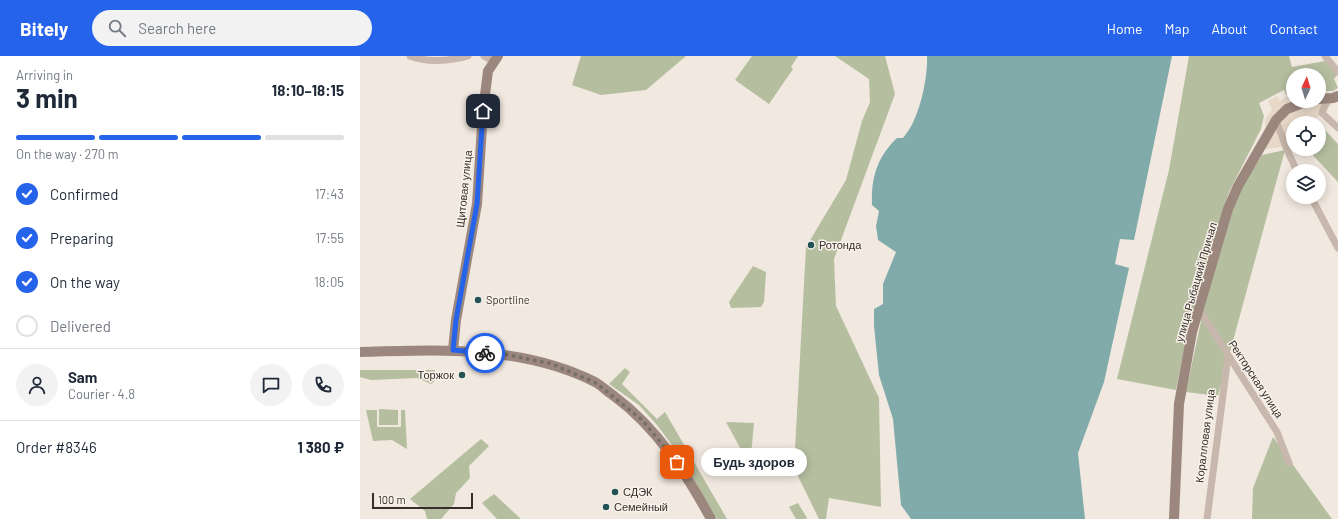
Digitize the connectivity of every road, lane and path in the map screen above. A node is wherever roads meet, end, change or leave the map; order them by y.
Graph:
1 (410, 56) edge
2 (468, 56) edge
3 (484, 56) edge
4 (1325, 56) edge
5 (458, 57) edge
6 (496, 59) edge
7 (1338, 72) edge
8 (1338, 96) edge
9 (1326, 98) edge
10 (1290, 108) edge
11 (1322, 108) edge
12 (1279, 116) junction
13 (1338, 128) edge
14 (1294, 164) edge
15 (1315, 204) edge
16 (1338, 248) edge
17 (1199, 309) junction
18 (453, 350) junction
19 (360, 352) edge
20 (1228, 356) junction
21 (1289, 463) dead end
22 (711, 519) edge
23 (1175, 519) edge
24 (1207, 519) edge

1 - 5 street
2 - 5 street
3 - 6 street
4 - 7 street
6 - 18 main road, Щитовая улица
8 - 9 main road
10 - 12 main road
11 - 13 street
12 - 14 street
12 - 17 main road, улица Рыбацкий Причал
15 - 16 street
17 - 20 street, Ректорская улица
17 - 23 main road, улица Рыбацкий Причал
18 - 19 main road
18 - 22 main road
20 - 21 street, Ректорская улица
20 - 24 street, Коралловая улица

